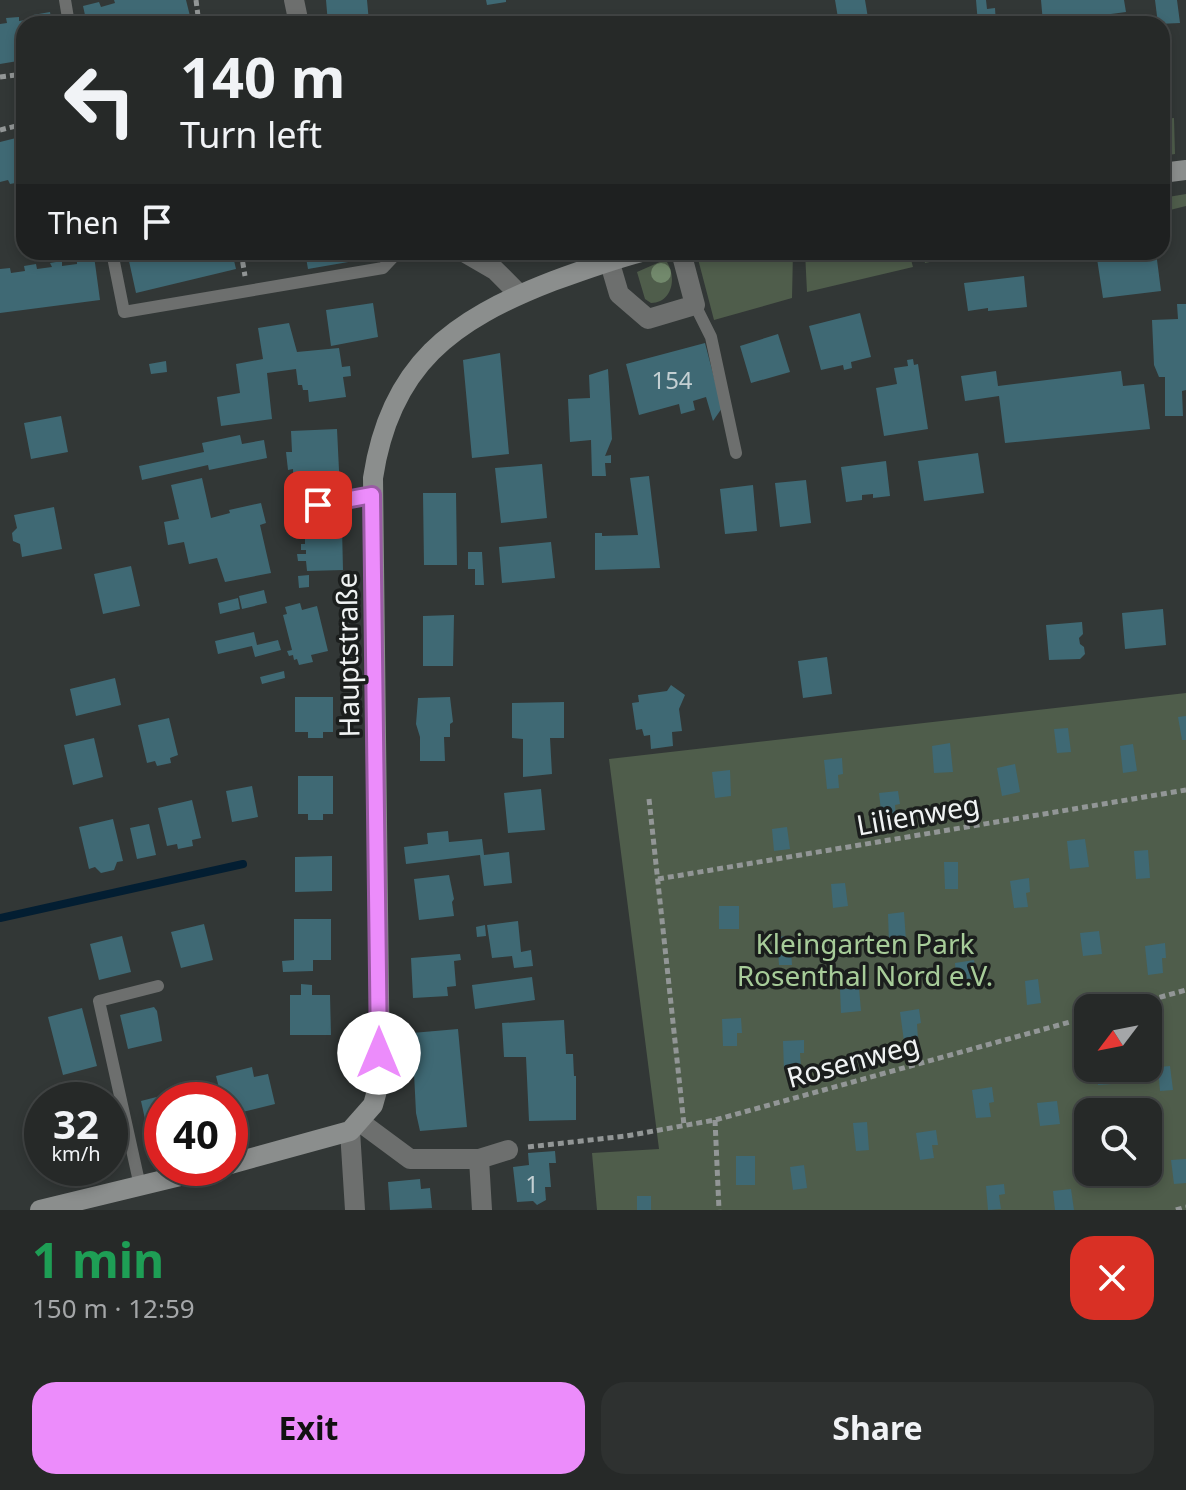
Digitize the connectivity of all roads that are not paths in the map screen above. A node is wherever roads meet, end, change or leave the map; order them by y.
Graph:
1 (114, 260) edge
2 (390, 260) edge
3 (478, 260) edge
4 (609, 260) joint
5 (683, 260) edge
6 (519, 294) junction
7 (695, 305) junction
8 (736, 453) dead end
9 (372, 495) junction
10 (290, 509) dead end
11 (158, 986) dead end
12 (355, 1126) junction
13 (508, 1150) road end
14 (248, 1159) edge
15 (479, 1159) junction
16 (144, 1185) edge
17 (140, 1186) junction
18 (40, 1210) edge
19 (355, 1210) edge
20 (482, 1210) edge

1 - 2 lane
3 - 6 street
4 - 6 street, Hauptstraße
4 - 7 street
5 - 7 street
6 - 9 street, Hauptstraße
7 - 8 lane
9 - 10 lane
9 - 12 street, Hauptstraße
11 - 17 lane
12 - 14 street
12 - 15 street
12 - 19 street
13 - 15 street
15 - 20 street
16 - 17 street
17 - 18 street

